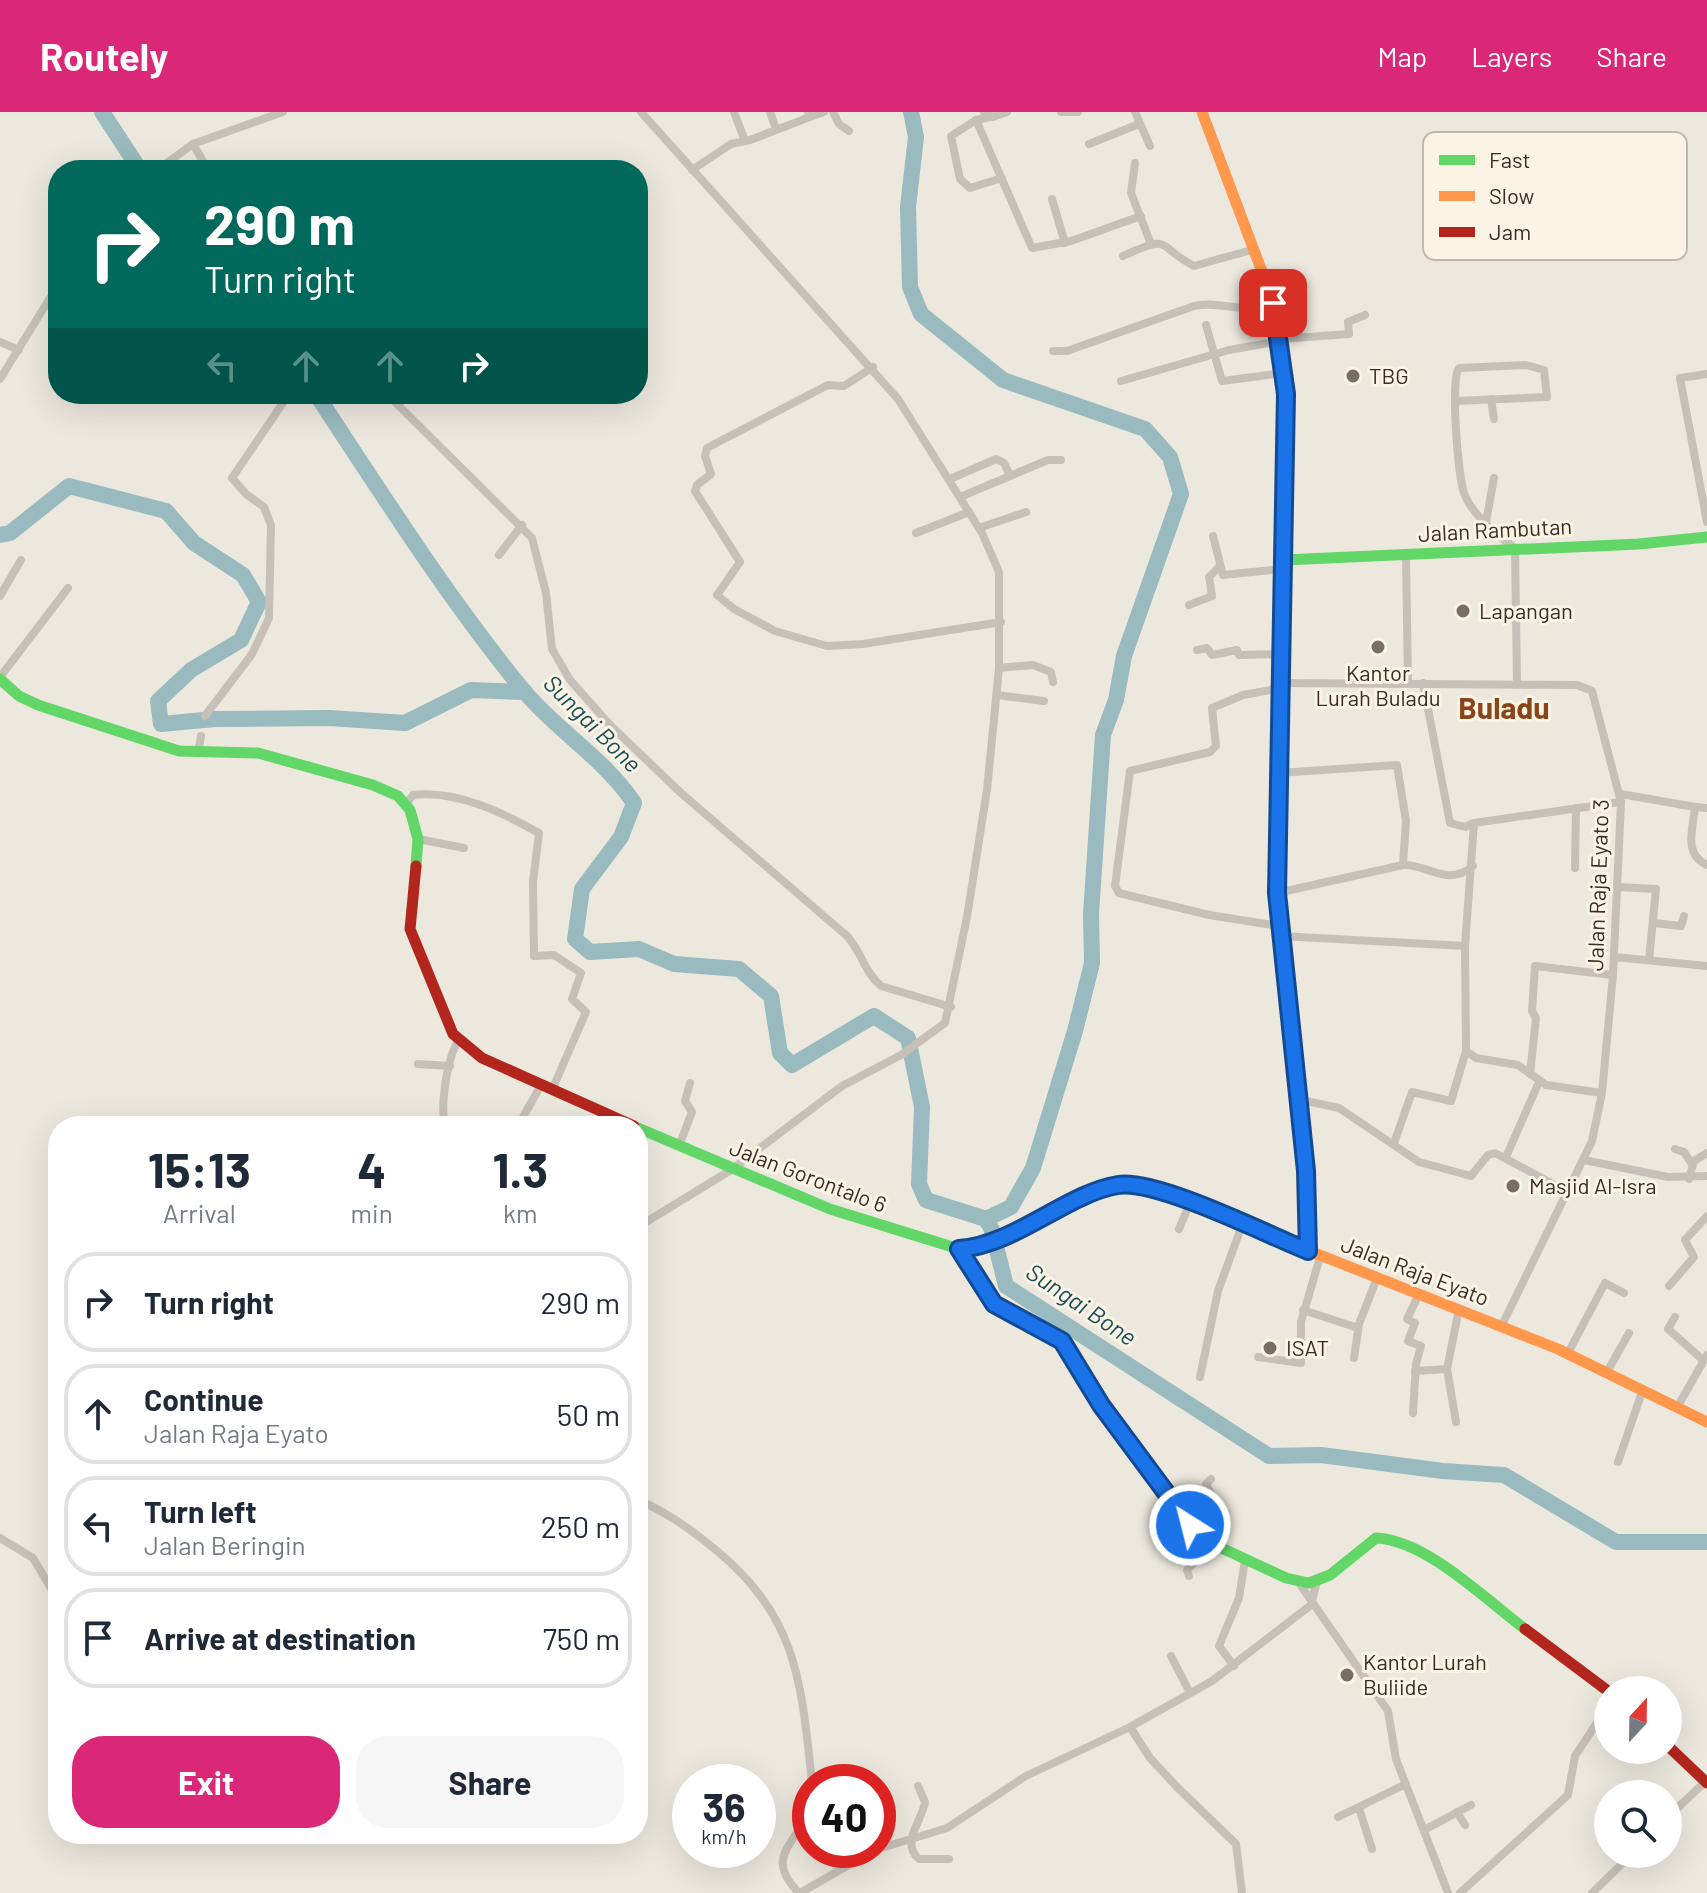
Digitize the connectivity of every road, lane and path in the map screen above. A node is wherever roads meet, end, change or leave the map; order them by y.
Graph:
1 (283, 112) edge
2 (641, 112) edge
3 (734, 112) edge
4 (770, 112) edge
5 (824, 112) edge
6 (833, 112) edge
7 (1007, 112) edge
8 (1061, 112) edge
9 (1078, 112) edge
10 (1135, 112) edge
11 (1202, 112) edge
12 (987, 114) edge
13 (809, 115) edge
14 (976, 120) junction
15 (1139, 124) junction
16 (776, 129) junction
17 (849, 131) dead end
18 (745, 141) junction
19 (193, 144) junction
20 (1089, 144) dead end
21 (1150, 146) dead end
22 (171, 160) edge
23 (202, 160) edge
24 (1135, 163) dead end
25 (692, 170) junction
26 (1002, 178) junction
27 (1052, 199) dead end
28 (1141, 216) junction
29 (1065, 243) junction
30 (1151, 244) junction
31 (1255, 249) junction
32 (1123, 256) dead end
33 (48, 302) edge
34 (1273, 303) junction
35 (1365, 315) dead end
36 (1206, 325) dead end
37 (1280, 340) junction
38 (0, 342) edge
39 (19, 350) junction
40 (1053, 351) dead end
41 (1213, 354) junction
42 (873, 367) junction
43 (1284, 373) junction
44 (1707, 374) edge
45 (0, 379) edge
46 (1121, 381) dead end
47 (1491, 399) junction
48 (1456, 401) junction
49 (282, 404) edge
50 (397, 404) edge
51 (1494, 419) dead end
52 (1061, 460) dead end
53 (1010, 475) junction
54 (1494, 478) dead end
55 (950, 479) junction
56 (960, 497) junction
57 (969, 512) junction
58 (1026, 512) dead end
59 (1486, 522) junction
60 (1707, 522) edge
61 (522, 525) junction
62 (979, 528) junction
63 (916, 533) dead end
64 (1213, 536) dead end
65 (1698, 542) edge
66 (1515, 548) junction
67 (499, 555) dead end
68 (1406, 555) junction
69 (21, 560) dead end
70 (1283, 565) junction
71 (1220, 566) junction
72 (68, 588) dead end
73 (0, 596) edge
74 (1189, 605) dead end
75 (1001, 622) junction
76 (1197, 650) dead end
77 (1281, 654) junction
78 (999, 668) junction
79 (0, 678) edge
80 (1053, 682) dead end
81 (1408, 683) junction
82 (1423, 683) junction
83 (1517, 684) junction
84 (1282, 686) junction
85 (997, 695) junction
86 (1044, 701) dead end
87 (205, 716) dead end
88 (201, 736) dead end
89 (198, 753) junction
90 (1278, 773) junction
91 (1621, 798) junction
92 (406, 804) junction
93 (1695, 807) junction
94 (1576, 808) junction
95 (1707, 808) edge
96 (1474, 823) junction
97 (418, 839) junction
98 (464, 848) dead end
99 (1403, 865) junction
100 (1707, 865) edge
101 (1473, 866) junction
102 (1575, 868) dead end
103 (1618, 887) junction
104 (1277, 893) junction
105 (1684, 916) dead end
106 (1654, 923) junction
107 (1280, 931) junction
108 (1465, 946) junction
109 (1614, 957) junction
110 (1649, 960) junction
111 (1707, 966) edge
112 (1613, 975) junction
113 (951, 1007) junction
114 (459, 1040) junction
115 (1466, 1051) junction
116 (418, 1064) dead end
117 (450, 1066) junction
118 (1530, 1074) junction
119 (1539, 1082) junction
120 (690, 1083) dead end
121 (547, 1087) junction
122 (1602, 1093) junction
123 (1297, 1099) junction
124 (443, 1116) edge
125 (525, 1116) edge
126 (609, 1116) edge
127 (648, 1133) edge
128 (1394, 1143) junction
129 (679, 1146) junction
130 (1675, 1149) dead end
131 (1707, 1153) edge
132 (1506, 1157) junction
133 (1584, 1160) junction
134 (1692, 1164) junction
135 (731, 1170) junction
136 (1707, 1176) edge
137 (1689, 1179) junction
138 (1568, 1192) junction
139 (1190, 1203) junction
140 (1707, 1216) edge
141 (648, 1221) edge
142 (1242, 1225) junction
143 (1179, 1229) dead end
144 (964, 1248) junction
145 (1308, 1251) junction
146 (1320, 1257) junction
147 (1377, 1278) junction
148 (1669, 1286) dead end
149 (1624, 1293) dead end
150 (1419, 1294) junction
151 (1459, 1309) junction
152 (1303, 1310) junction
153 (1675, 1317) dead end
154 (1502, 1325) junction
155 (1358, 1328) junction
156 (1629, 1333) dead end
157 (1568, 1353) junction
158 (1258, 1357) dead end
159 (1354, 1358) dead end
160 (1705, 1358) edge
161 (1447, 1369) junction
162 (1415, 1371) junction
163 (1607, 1372) junction
164 (1200, 1377) dead end
165 (1643, 1389) junction
166 (1678, 1406) junction
167 (1413, 1413) dead end
168 (1456, 1422) dead end
169 (1707, 1422) edge
170 (1618, 1462) dead end
171 (1211, 1479) dead end
172 (648, 1505) edge
173 (1190, 1525) junction
174 (0, 1538) edge
175 (1213, 1544) junction
176 (1245, 1560) junction
177 (1189, 1576) dead end
178 (1317, 1581) junction
179 (48, 1583) edge
180 (1299, 1583) junction
181 (1311, 1605) junction
182 (1171, 1656) dead end
183 (1234, 1666) junction
184 (1594, 1680) edge
185 (1190, 1693) junction
186 (1130, 1727) junction
187 (1594, 1727) edge
188 (1682, 1759) edge
189 (810, 1764) edge
190 (1706, 1782) edge
191 (1406, 1784) junction
192 (918, 1786) dead end
193 (1682, 1804) edge
194 (1471, 1805) dead end
195 (1359, 1808) junction
196 (1457, 1812) junction
197 (1338, 1817) dead end
198 (1465, 1825) dead end
199 (1424, 1830) junction
200 (911, 1840) junction
201 (792, 1842) edge
202 (896, 1844) edge
203 (1372, 1849) dead end
204 (949, 1859) dead end
205 (843, 1868) edge
206 (1618, 1868) edge
207 (800, 1893) edge
208 (1242, 1893) edge
209 (1448, 1893) edge
210 (1460, 1893) edge
211 (1592, 1893) edge

1 - 19 street
2 - 25 street
3 - 18 street
4 - 16 street
5 - 13 street
6 - 17 street
7 - 12 street
8 - 9 street
10 - 15 street
11 - 31 street
12 - 14 street
13 - 16 street
14 - 26 street
14 - 26 street
15 - 20 street
15 - 21 street
16 - 18 street
18 - 25 street
19 - 22 street
19 - 23 street
24 - 28 street
25 - 42 street
26 - 29 street
27 - 29 street
28 - 29 street
28 - 30 street
30 - 31 street
30 - 32 street
31 - 34 street
33 - 39 street
34 - 37 street
34 - 40 street
35 - 37 street
36 - 41 street
37 - 41 street
37 - 43 street
38 - 39 street
39 - 45 street
41 - 43 street
41 - 46 street
42 - 55 street
42 - 75 street
43 - 70 street
44 - 60 street
47 - 48 street
47 - 48 street
47 - 51 street
48 - 59 street
49 - 87 street
50 - 61 street
52 - 53 street
53 - 55 street
53 - 56 street
54 - 59 street
55 - 56 street
56 - 57 street
57 - 62 street
57 - 63 street
58 - 62 street
59 - 66 street
61 - 67 street
61 - 113 street
62 - 75 street
64 - 71 street
65 - 66 street, Jalan Rambutan
66 - 68 street, Jalan Rambutan
66 - 83 street
68 - 70 street, Jalan Rambutan
68 - 81 street
69 - 73 street
70 - 71 street
70 - 77 street
71 - 74 street
72 - 79 street
75 - 78 street
76 - 77 street
77 - 84 street
78 - 80 street
78 - 85 street
79 - 89 street
81 - 82 street, Jalan Raja Eyato 3
81 - 84 street, Jalan Raja Eyato 3
82 - 83 street, Jalan Raja Eyato 3
82 - 96 street
83 - 91 street, Jalan Raja Eyato 3
84 - 90 street
84 - 107 street, Jalan Raja Eyato 3
85 - 86 street
85 - 113 street
88 - 89 street
89 - 92 street
90 - 99 street
90 - 104 street
91 - 93 street
91 - 94 street
91 - 103 street, Jalan Raja Eyato 3
92 - 97 street, Jalan Gorontalo 6
92 - 121 street
93 - 95 street
93 - 100 street
94 - 96 street
94 - 102 street
96 - 101 street
97 - 98 street
97 - 114 street, Jalan Gorontalo 6
99 - 101 street
99 - 104 street
101 - 108 street
103 - 106 street
103 - 109 street, Jalan Raja Eyato 3
104 - 107 street
105 - 106 street
106 - 110 street
107 - 108 street
107 - 123 street
108 - 115 street
109 - 110 street
109 - 112 street, Jalan Raja Eyato 3
110 - 111 street
112 - 118 street
112 - 122 street, Jalan Raja Eyato 3
113 - 135 street
114 - 117 street
114 - 121 street, Jalan Gorontalo 6
115 - 118 street
115 - 128 street
116 - 117 street
117 - 124 street
118 - 119 street
119 - 122 street
119 - 132 street
120 - 129 street
121 - 125 street
121 - 126 street, Jalan Gorontalo 6
122 - 133 street, Jalan Raja Eyato 3
123 - 128 street
123 - 145 street
127 - 129 street, Jalan Gorontalo 6
128 - 132 street
129 - 135 street, Jalan Gorontalo 6
130 - 134 street
131 - 134 street
132 - 138 street
133 - 137 street
133 - 138 street, Jalan Raja Eyato 3
134 - 137 street
135 - 141 street
135 - 144 street, Jalan Gorontalo 6
136 - 137 street
138 - 154 street, Jalan Raja Eyato 3
139 - 142 street, Jalan Raja Eyato
139 - 143 street
139 - 144 street, Jalan Raja Eyato
140 - 148 street
142 - 145 street, Jalan Raja Eyato
142 - 164 street
144 - 173 street
145 - 146 street, Jalan Raja Eyato
146 - 147 street, Jalan Raja Eyato
146 - 152 street
147 - 150 street, Jalan Raja Eyato
147 - 155 street
149 - 157 street
150 - 151 street, Jalan Raja Eyato
150 - 162 street
151 - 154 street, Jalan Raja Eyato
151 - 161 street
152 - 155 street
152 - 158 street
153 - 160 street
154 - 157 street, Jalan Raja Eyato
155 - 159 street
156 - 163 street
157 - 163 street, Jalan Raja Eyato
160 - 166 street
161 - 162 street
161 - 168 street
162 - 167 street
163 - 165 street, Jalan Raja Eyato
165 - 166 street, Jalan Raja Eyato
165 - 170 street
166 - 169 street, Jalan Raja Eyato
171 - 173 street
172 - 189 street
173 - 175 street
174 - 179 street
175 - 176 street
175 - 177 street
176 - 180 street
176 - 183 street
178 - 180 street
178 - 181 street
178 - 184 street
180 - 181 street
181 - 183 street
181 - 191 street
182 - 185 street
183 - 185 street
185 - 186 street
186 - 200 street
186 - 208 street
187 - 210 street
188 - 190 street
190 - 193 street
191 - 195 street
191 - 199 street
192 - 200 street
194 - 196 street
195 - 197 street
195 - 203 street
196 - 198 street
196 - 199 street
199 - 209 street
200 - 202 street
200 - 204 street
201 - 207 street
205 - 207 street
206 - 211 street

